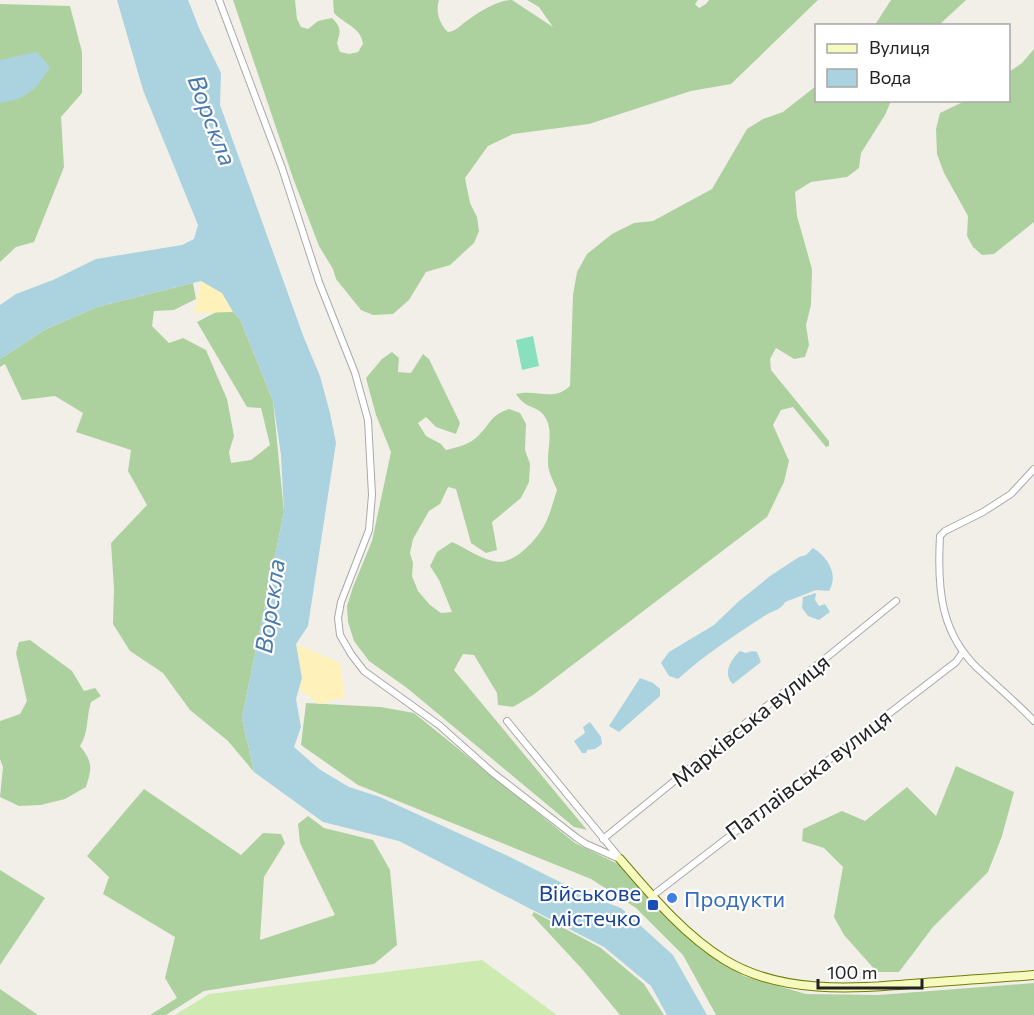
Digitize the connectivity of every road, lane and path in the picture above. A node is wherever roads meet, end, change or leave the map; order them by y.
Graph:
1 (219, 0) edge
2 (1034, 469) edge
3 (896, 601) dead end
4 (963, 652) junction
5 (507, 721) dead end
6 (1034, 721) edge
7 (603, 838) junction
8 (620, 859) junction
9 (652, 896) junction
10 (1034, 975) edge

1 - 8 street
2 - 4 street
3 - 7 street, Марківська вулиця
4 - 6 street
4 - 9 street, Патлаївська вулиця
5 - 7 street
7 - 8 street
8 - 9 street
9 - 10 street

